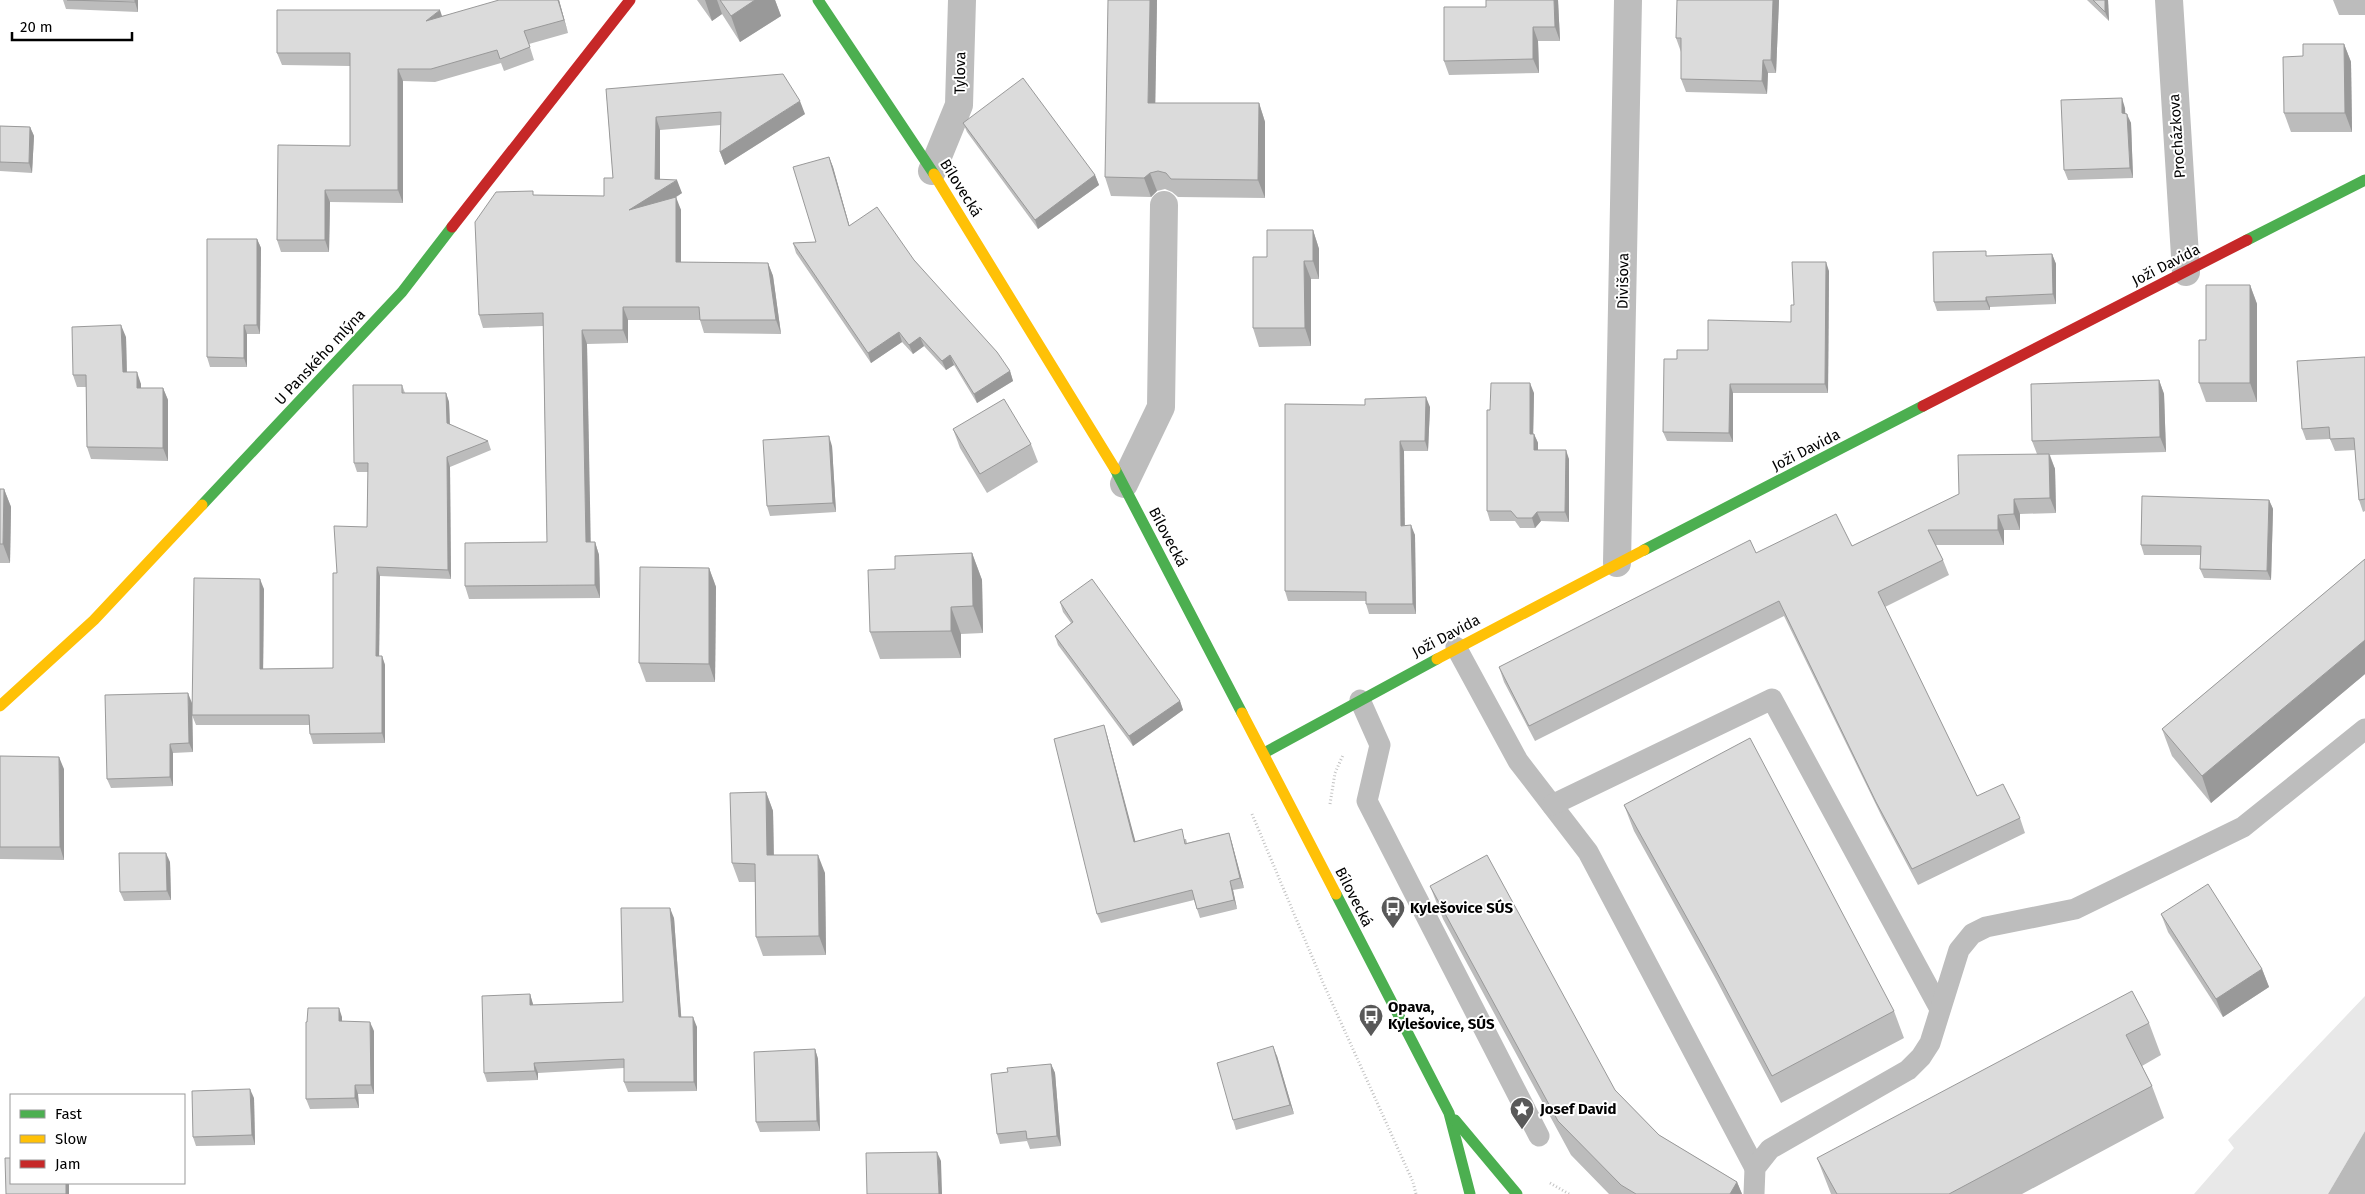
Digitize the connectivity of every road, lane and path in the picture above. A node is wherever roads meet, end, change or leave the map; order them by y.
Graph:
1 (630, 0) edge
2 (818, 0) edge
3 (962, 0) edge
4 (1628, 0) edge
5 (2169, 0) edge
6 (932, 171) junction
7 (2365, 180) edge
8 (1164, 205) dead end
9 (2186, 272) junction
10 (1124, 484) junction
11 (1617, 562) junction
12 (1456, 647) junction
13 (1360, 700) junction
14 (0, 706) edge
15 (2365, 730) edge
16 (1264, 753) junction
17 (1282, 790) junction
18 (1552, 804) junction
19 (1940, 1009) junction
20 (1449, 1113) junction
21 (1539, 1136) dead end
22 (1755, 1168) junction
23 (1416, 1194) edge
24 (1470, 1194) edge
25 (1517, 1194) edge
26 (1754, 1194) edge

1 - 14 street, U Panského mlýna
2 - 6 street, Bílovecká
3 - 6 street, Tylova
4 - 11 street, Divišova
5 - 9 street, Procházkova
6 - 10 street, Bílovecká
7 - 9 street, Joži Davida
8 - 10 street
9 - 11 street, Joži Davida
10 - 16 street, Bílovecká
11 - 12 street, Joži Davida
12 - 13 street, Joži Davida
12 - 18 lane
13 - 16 street, Joži Davida
13 - 21 lane
15 - 19 lane
16 - 17 street, Bílovecká
17 - 20 street, Bílovecká
17 - 23 path
18 - 19 lane
18 - 22 lane
19 - 22 lane
20 - 24 street, Bílovecká
20 - 25 street, Bílovecká
22 - 26 lane

